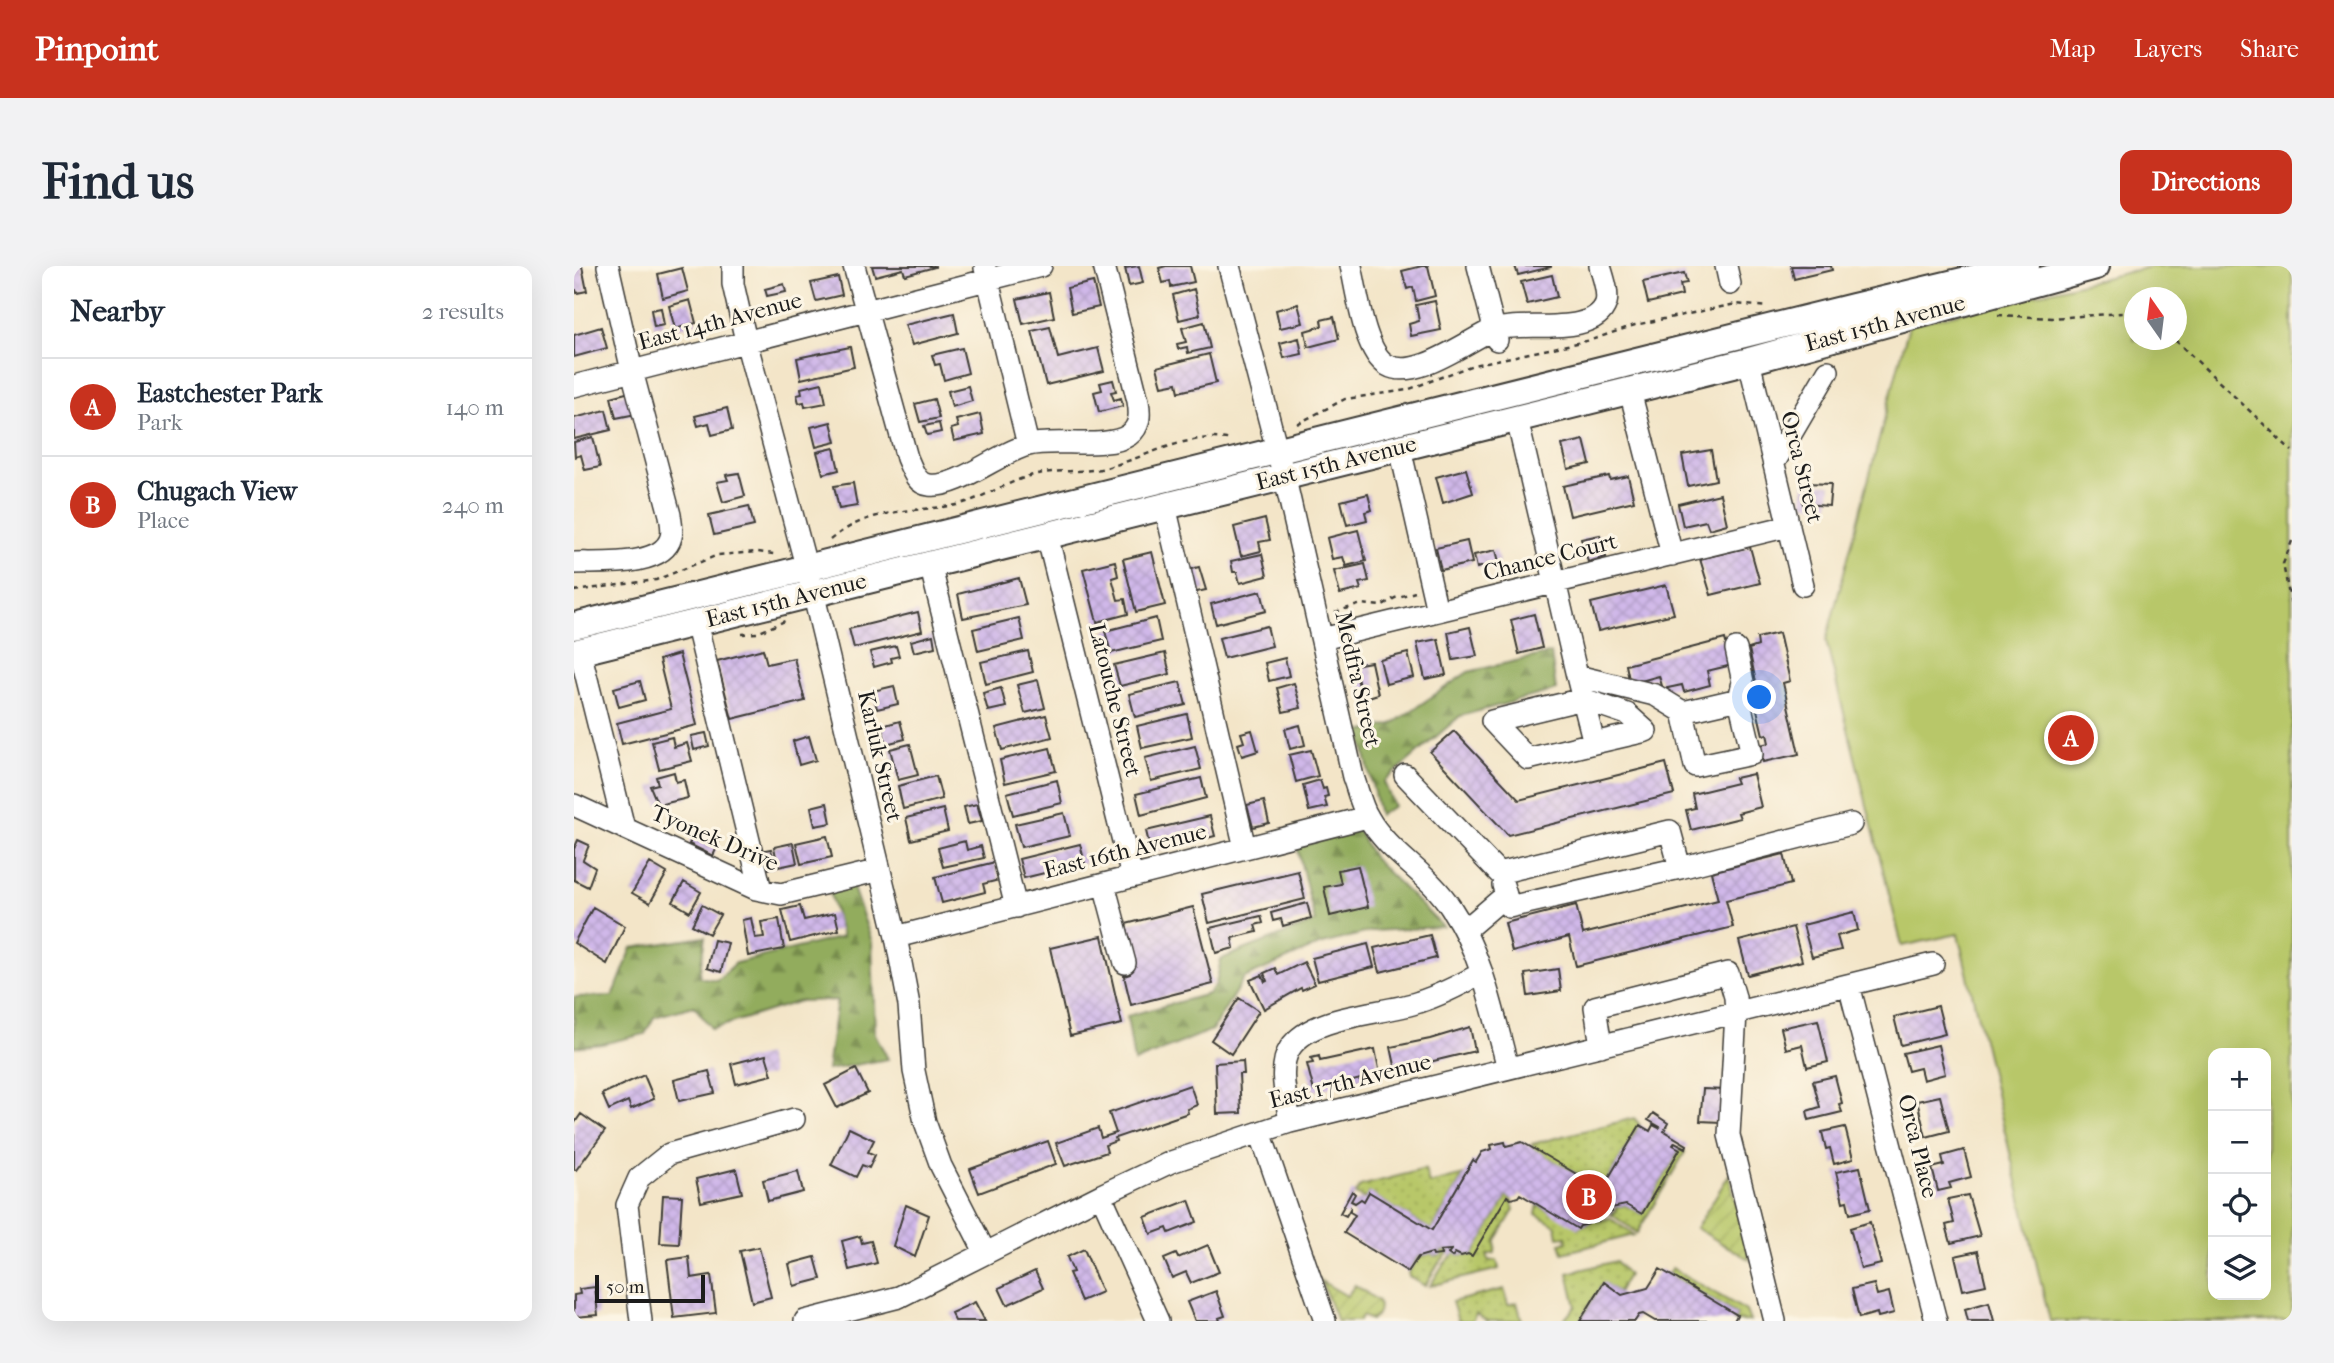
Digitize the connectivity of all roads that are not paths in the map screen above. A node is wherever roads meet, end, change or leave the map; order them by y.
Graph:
1 (608, 266) edge
2 (733, 266) edge
3 (855, 266) edge
4 (1041, 266) edge
5 (1104, 266) edge
6 (1229, 266) edge
7 (1351, 266) edge
8 (1478, 266) edge
9 (1600, 266) edge
10 (2028, 266) edge
11 (2096, 266) edge
12 (986, 273) edge
13 (866, 311) junction
14 (1495, 334) junction
15 (746, 341) junction
16 (1749, 361) junction
17 (632, 371) junction
18 (1828, 371) dead end
19 (574, 386) edge
20 (1630, 391) junction
21 (1517, 419) junction
22 (1028, 445) junction
23 (1400, 448) junction
24 (1280, 463) junction
25 (1774, 463) junction
26 (1165, 506) junction
27 (1789, 526) junction
28 (1047, 535) junction
29 (1672, 555) junction
30 (574, 562) edge
31 (930, 564) junction
32 (806, 567) junction
33 (1555, 583) junction
34 (1804, 585) dead end
35 (813, 592) junction
36 (1437, 611) junction
37 (696, 622) junction
38 (574, 626) edge
39 (1322, 639) junction
40 (1736, 649) dead end
41 (577, 652) edge
42 (1577, 676) junction
43 (1583, 699) junction
44 (1739, 699) junction
45 (1683, 712) junction
46 (1594, 743) junction
47 (1405, 775) dead end
48 (574, 806) edge
49 (1367, 817) junction
50 (1852, 824) dead end
51 (624, 828) junction
52 (1245, 848) junction
53 (1680, 868) junction
54 (880, 870) junction
55 (1499, 873) junction
56 (1132, 877) junction
57 (1104, 884) junction
58 (761, 890) junction
59 (1506, 895) junction
60 (1016, 906) junction
61 (1465, 930) junction
62 (897, 937) junction
63 (1125, 963) dead end
64 (1933, 964) dead end
65 (1482, 973) junction
66 (1849, 985) junction
67 (1736, 1013) junction
68 (1601, 1046) junction
69 (1508, 1068) junction
70 (794, 1119) dead end
71 (1290, 1122) junction
72 (1260, 1132) junction
73 (1101, 1195) junction
74 (985, 1252) junction
75 (641, 1321) edge
76 (805, 1321) edge
77 (1158, 1321) edge
78 (1325, 1321) edge
79 (1775, 1321) edge
80 (1936, 1321) edge

1 - 17 street
2 - 15 street, Karluk Street
3 - 13 street
4 - 12 street, East 14th Avenue
5 - 22 street
6 - 24 street, Medfra Street
7 - 14 street
8 - 14 street
9 - 14 street
10 - 24 main road, East 15th Avenue
11 - 16 main road, East 15th Avenue
12 - 13 street, East 14th Avenue
12 - 22 street
13 - 15 street, East 14th Avenue
13 - 22 street
15 - 17 street, East 14th Avenue
15 - 32 street, Karluk Street
16 - 20 main road, East 15th Avenue
16 - 25 street, Orca Street
17 - 19 street, East 14th Avenue
17 - 30 street
18 - 25 street
20 - 21 main road, East 15th Avenue
20 - 29 street
21 - 23 main road, East 15th Avenue
21 - 33 street
23 - 24 main road, East 15th Avenue
23 - 36 street
24 - 26 main road, East 15th Avenue
24 - 32 main road, East 15th Avenue
24 - 39 street, Medfra Street
25 - 27 street, Orca Street
26 - 28 main road, East 15th Avenue
26 - 52 street
27 - 29 street, Chance Court
27 - 34 street, Orca Street
28 - 31 main road, East 15th Avenue
28 - 56 street, Latouche Street
29 - 33 street, Chance Court
31 - 35 main road, East 15th Avenue
31 - 60 street
32 - 35 street, Karluk Street
32 - 38 main road, East 15th Avenue
33 - 36 street, Chance Court
33 - 42 street
35 - 37 main road, East 15th Avenue
35 - 54 street, Karluk Street
36 - 39 street, Chance Court
37 - 41 main road, East 15th Avenue
37 - 58 street
39 - 49 street, Medfra Street
40 - 44 street
41 - 51 street
42 - 43 street
42 - 45 street
43 - 46 street
43 - 46 street
43 - 46 street
44 - 45 street
44 - 45 street
47 - 55 street
48 - 51 street, Tyonek Drive
49 - 52 street, East 16th Avenue
49 - 61 street, Medfra Street
50 - 53 street
51 - 58 street, Tyonek Drive
52 - 56 street, East 16th Avenue
53 - 55 street
53 - 59 street
54 - 58 street, Tyonek Drive
54 - 62 street, Karluk Street
55 - 59 street
56 - 57 street, East 16th Avenue
57 - 60 street, East 16th Avenue
57 - 63 street
59 - 61 street
60 - 62 street, East 16th Avenue
61 - 65 street, Medfra Street
62 - 74 street, Karluk Street
64 - 66 street, East 17th Avenue
65 - 69 street, Medfra Street
65 - 71 street
66 - 67 street, East 17th Avenue
66 - 80 street, Orca Place
67 - 68 street, East 17th Avenue
67 - 68 street
67 - 79 street
68 - 69 street, East 17th Avenue
69 - 71 street, East 17th Avenue
70 - 75 street
71 - 72 street, East 17th Avenue
72 - 73 street, East 17th Avenue
72 - 78 street
73 - 74 street, East 17th Avenue
73 - 77 street
74 - 76 street, East 17th Avenue

